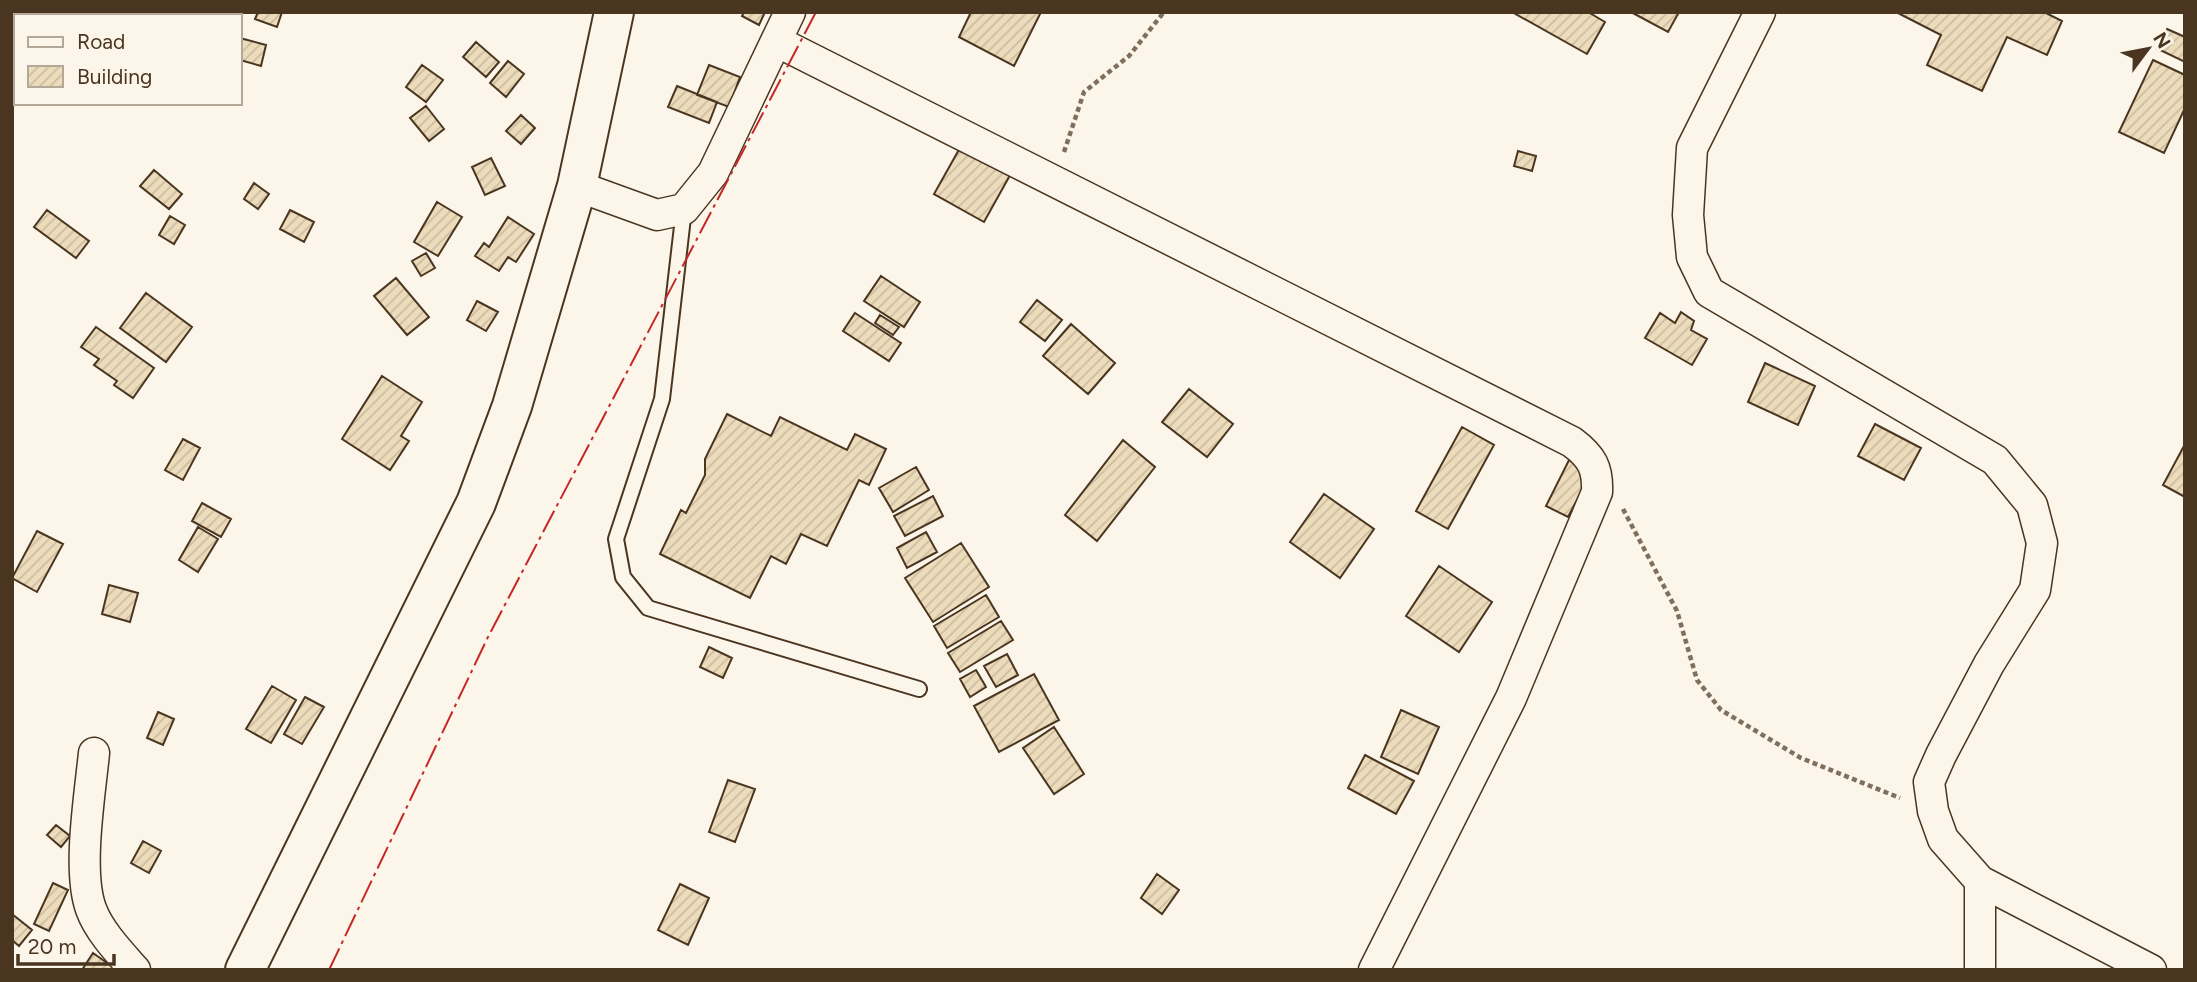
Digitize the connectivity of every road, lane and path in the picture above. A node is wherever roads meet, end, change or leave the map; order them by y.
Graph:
1 (614, 12) edge
2 (790, 12) edge
3 (1164, 12) edge
4 (1760, 12) edge
5 (776, 41) junction
6 (1054, 179) junction
7 (577, 186) junction
8 (684, 209) junction
9 (1598, 470) junction
10 (919, 689) dead end
11 (94, 753) dead end
12 (1933, 811) junction
13 (1980, 881) junction
14 (135, 970) edge
15 (245, 970) edge
16 (1374, 970) edge
17 (1980, 970) edge
18 (2151, 970) edge

1 - 7 main road
2 - 5 street
3 - 6 path
4 - 12 street
5 - 6 street
5 - 8 street
6 - 9 street
7 - 8 street
7 - 15 main road
8 - 10 lane
9 - 12 path
9 - 16 street
11 - 14 street
12 - 13 street
13 - 17 street
13 - 18 street

